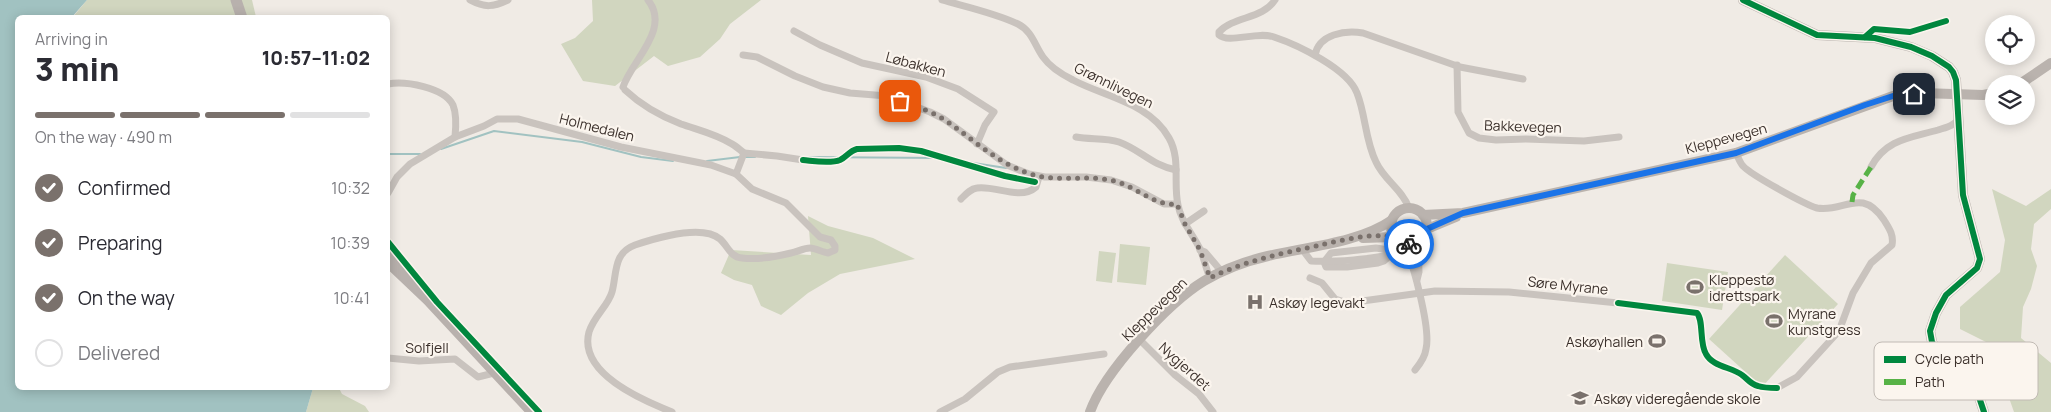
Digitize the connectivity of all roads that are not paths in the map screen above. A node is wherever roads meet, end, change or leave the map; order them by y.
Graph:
1 (236, 0) edge
2 (470, 0) edge
3 (508, 0) edge
4 (648, 0) edge
5 (942, 0) edge
6 (1275, 0) edge
7 (1743, 0) edge
8 (241, 15) edge
9 (794, 31) dead end
10 (743, 55) dead end
11 (1315, 55) junction
12 (2051, 63) edge
13 (1457, 65) junction
14 (2033, 75) edge
15 (1523, 79) dead end
16 (390, 84) edge
17 (1957, 94) junction
18 (1985, 95) edge
19 (1958, 119) junction
20 (455, 137) junction
21 (1076, 137) dead end
22 (1619, 137) dead end
23 (977, 144) junction
24 (744, 153) junction
25 (1736, 153) junction
26 (803, 160) dead end
27 (1871, 167) dead end
28 (1176, 170) junction
29 (736, 174) junction
30 (1039, 176) junction
31 (390, 189) edge
32 (961, 199) dead end
33 (1177, 204) junction
34 (1409, 208) junction
35 (1204, 211) dead end
36 (1463, 213) junction
37 (1423, 215) junction
38 (1392, 220) junction
39 (1185, 224) junction
40 (1427, 229) junction
41 (1352, 238) junction
42 (1400, 240) junction
43 (1418, 241) junction
44 (1302, 249) junction
45 (1200, 250) junction
46 (390, 251) edge
47 (1395, 252) junction
48 (1324, 262) junction
49 (390, 264) edge
50 (1222, 272) junction
51 (1210, 278) junction
52 (1310, 278) dead end
53 (1418, 280) junction
54 (1420, 293) junction
55 (428, 300) junction
56 (1618, 303) dead end
57 (1140, 340) junction
58 (1933, 342) edge
59 (1104, 354) dead end
60 (390, 358) edge
61 (1415, 370) dead end
62 (490, 374) dead end
63 (1777, 388) dead end
64 (1980, 400) edge
65 (532, 412) edge
66 (672, 412) edge
67 (940, 412) edge
68 (1090, 412) edge
69 (1213, 412) edge
70 (1984, 412) edge

1 - 8 main road
2 - 3 street
4 - 24 street
5 - 28 street, Grønnlivegen
6 - 11 street
7 - 17 main road
9 - 23 street, Løbakken
10 - 23 street
11 - 13 street
11 - 34 street
12 - 14 main road
13 - 15 street
13 - 22 street, Bakkevegen
16 - 20 street
17 - 18 main road, Kleppevegen
17 - 19 main road
17 - 25 main road, Kleppevegen
19 - 27 street
19 - 58 main road
20 - 29 street, Holmedalen
20 - 31 street, Holmedalen
21 - 28 street
23 - 30 street
24 - 26 street
24 - 29 street
25 - 36 main road, Kleppevegen
25 - 63 street
28 - 33 street, Grønnlivegen
29 - 66 street, Holmedalen
30 - 32 street
30 - 33 street
33 - 39 street, Grønnlivegen
34 - 37 main road
34 - 38 main road
35 - 39 street
36 - 37 main road, Kleppevegen
36 - 40 main road, Kleppevegen
37 - 40 main road
38 - 41 main road, Kleppevegen
38 - 42 main road
39 - 45 street, Grønnlivegen
40 - 43 main road
41 - 42 main road, Kleppevegen
41 - 44 main road, Kleppevegen
42 - 43 main road
42 - 47 street
42 - 53 street
43 - 53 street
44 - 48 street
44 - 50 main road, Kleppevegen
45 - 50 street, Grønnlivegen
45 - 51 street, Grønnlivegen
46 - 55 main road
47 - 48 street
47 - 48 street
49 - 55 main road
50 - 51 main road, Kleppevegen
51 - 57 main road, Kleppevegen
52 - 54 street
53 - 54 street
54 - 56 street, Søre Myrane
54 - 61 street
55 - 65 main road
57 - 68 main road, Kleppevegen
57 - 69 street, Nygjerdet
59 - 67 street
60 - 62 street, Solfjell
64 - 70 main road

